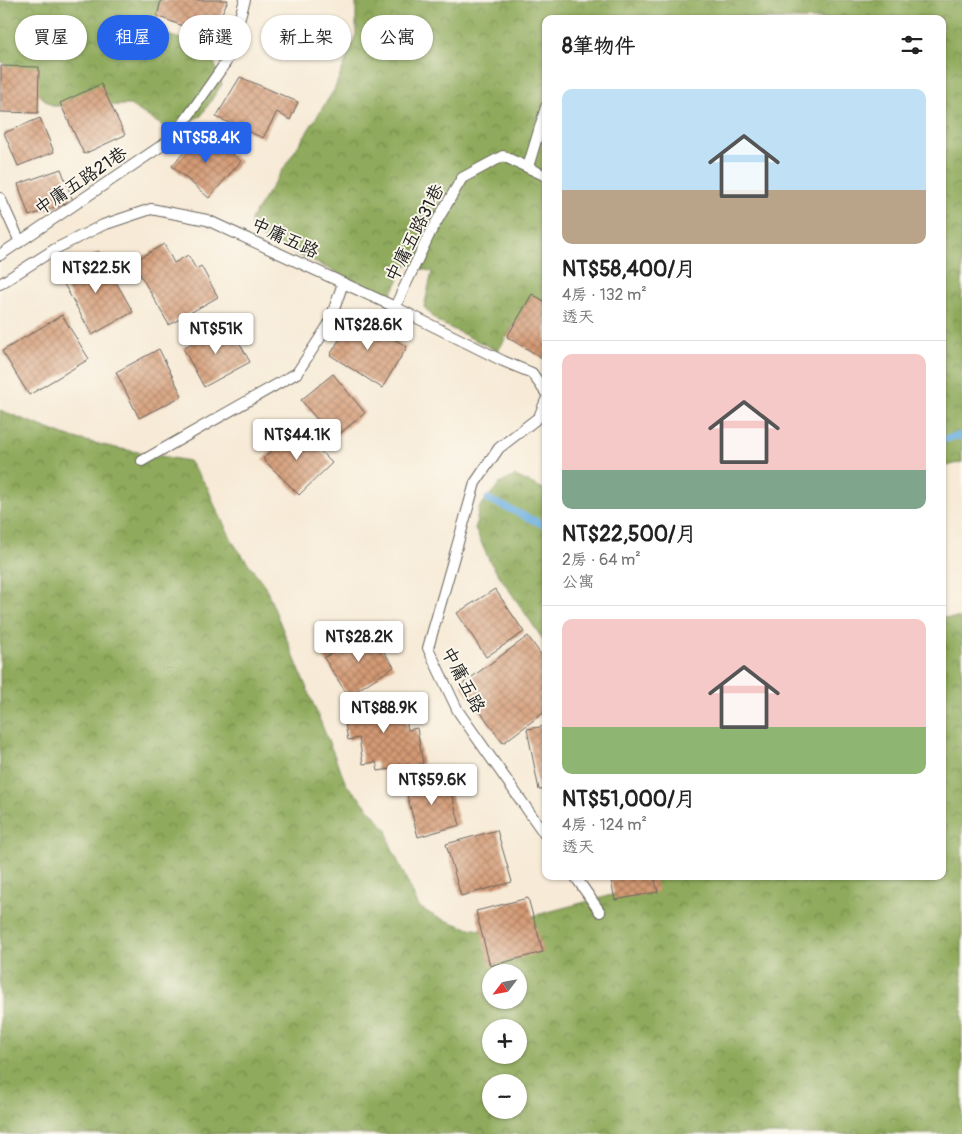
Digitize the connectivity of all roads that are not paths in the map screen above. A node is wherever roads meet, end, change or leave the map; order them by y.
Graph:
1 (245, 0) edge
2 (542, 120) edge
3 (528, 167) junction
4 (542, 174) edge
5 (0, 198) edge
6 (20, 242) junction
7 (0, 255) edge
8 (343, 283) junction
9 (0, 284) edge
10 (395, 307) junction
11 (542, 387) edge
12 (542, 410) edge
13 (142, 460) dead end
14 (542, 830) edge
15 (578, 880) edge
16 (600, 912) dead end

1 - 6 lane, 中庸五路21巷
2 - 3 lane
3 - 4 lane, 中庸五路31巷
3 - 10 lane, 中庸五路31巷
5 - 6 lane
6 - 7 lane, 中庸五路21巷
8 - 9 lane, 中庸五路
8 - 10 lane, 中庸五路
8 - 13 lane
10 - 11 lane, 中庸五路
12 - 14 lane, 中庸五路
15 - 16 lane

